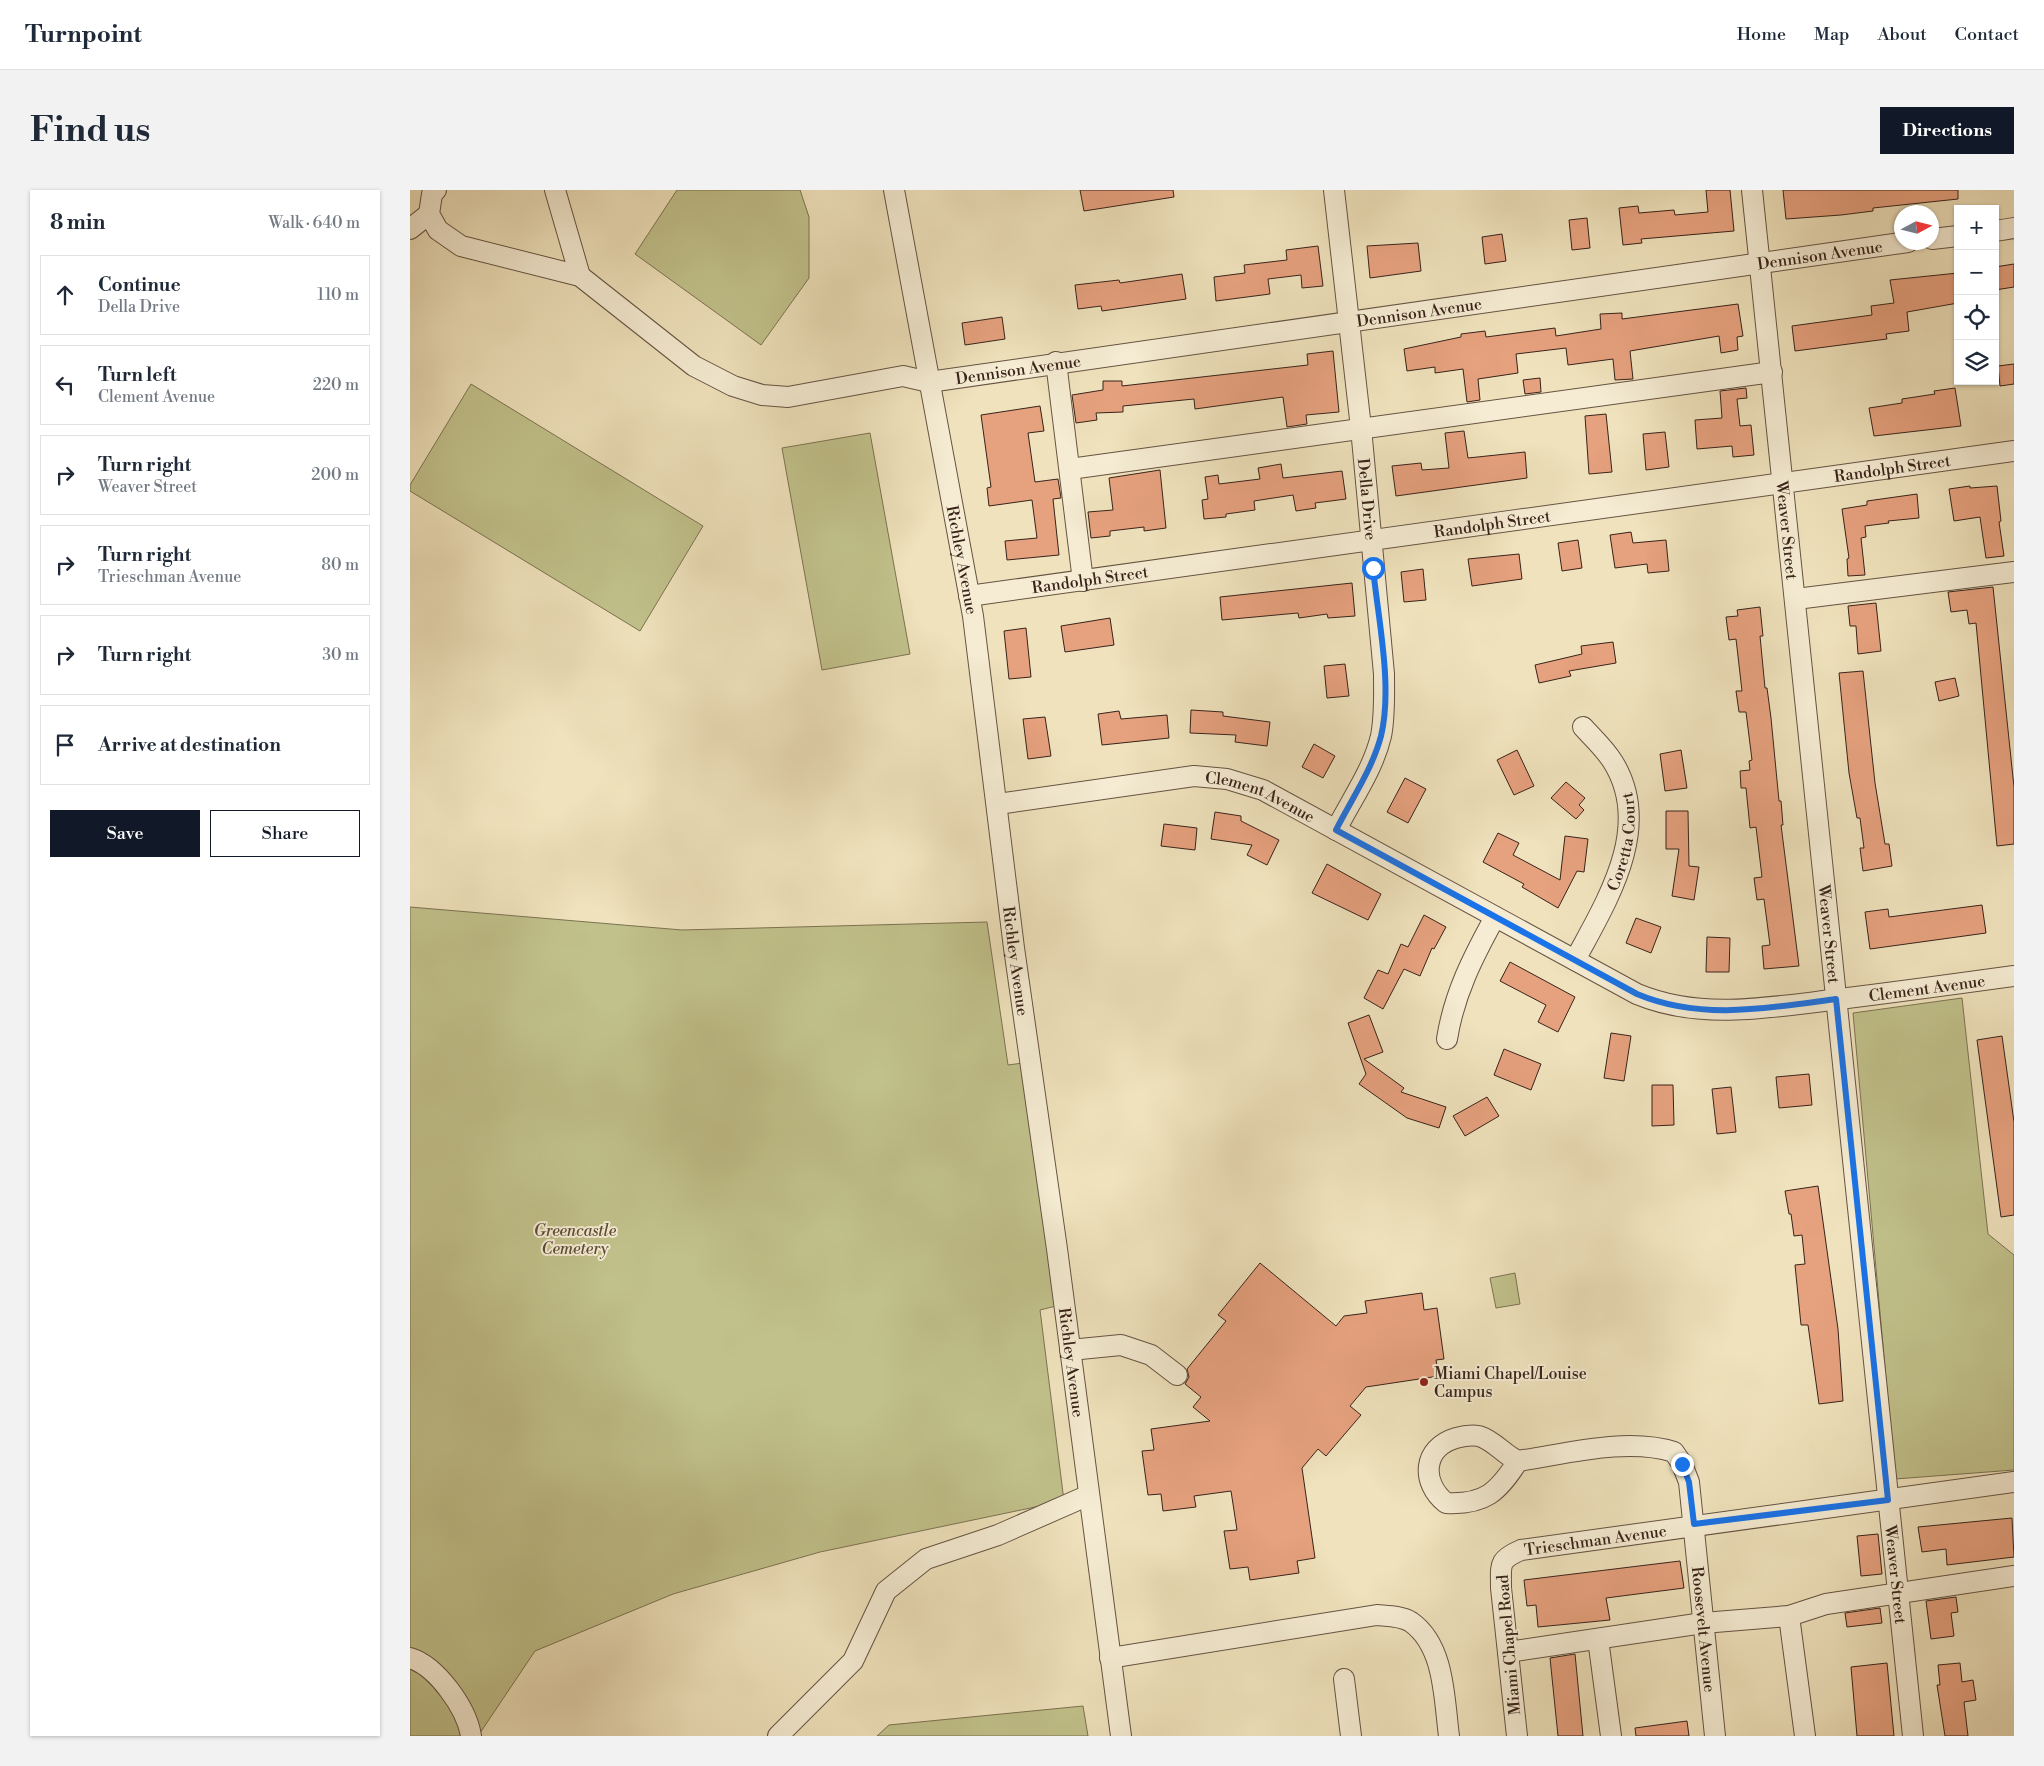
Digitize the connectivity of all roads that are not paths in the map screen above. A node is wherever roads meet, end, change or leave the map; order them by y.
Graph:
1 (436, 190) edge
2 (555, 190) edge
3 (1334, 190) edge
4 (1752, 190) edge
5 (896, 191) edge
6 (429, 214) junction
7 (2014, 228) edge
8 (410, 229) edge
9 (1999, 230) edge
10 (1954, 236) edge
11 (1939, 238) edge
12 (1894, 244) edge
13 (1759, 263) junction
14 (580, 276) junction
15 (1350, 322) junction
16 (1056, 362) junction
17 (1772, 372) junction
18 (929, 382) junction
19 (1361, 428) junction
20 (2014, 450) edge
21 (1070, 469) junction
22 (1781, 483) junction
23 (1372, 542) junction
24 (2014, 572) edge
25 (1083, 580) junction
26 (969, 596) junction
27 (1796, 599) junction
28 (1583, 727) dead end
29 (998, 804) junction
30 (1336, 830) junction
31 (1494, 917) junction
32 (1575, 960) junction
33 (2014, 976) edge
34 (1836, 999) junction
35 (1447, 1039) dead end
36 (1070, 1350) junction
37 (1177, 1375) dead end
38 (1518, 1461) dead end
39 (2014, 1482) edge
40 (1089, 1496) junction
41 (1888, 1500) junction
42 (1694, 1524) junction
43 (1507, 1556) joint
44 (2014, 1576) edge
45 (1898, 1591) junction
46 (1789, 1616) junction
47 (1703, 1623) junction
48 (1598, 1639) junction
49 (1508, 1652) junction
50 (410, 1658) edge
51 (1110, 1658) junction
52 (1344, 1679) dead end
53 (471, 1736) edge
54 (778, 1736) edge
55 (1121, 1736) edge
56 (1351, 1736) edge
57 (1449, 1736) edge
58 (1517, 1736) edge
59 (1611, 1736) edge
60 (1716, 1736) edge
61 (1805, 1736) edge
62 (1913, 1736) edge

1 - 6 street
2 - 14 street
3 - 15 street, Della Drive
4 - 13 street, Weaver Street
5 - 18 street, Richley Avenue
6 - 8 street
6 - 14 street
7 - 9 street
10 - 11 street
12 - 13 street, Dennison Avenue
13 - 15 street, Dennison Avenue
13 - 17 street, Weaver Street
14 - 18 street
15 - 16 street, Dennison Avenue
15 - 19 street, Della Drive
16 - 18 street, Dennison Avenue
16 - 21 street
17 - 19 street
17 - 22 street, Weaver Street
18 - 26 street, Richley Avenue
19 - 21 street
19 - 23 street, Della Drive
20 - 22 street, Randolph Street
21 - 25 street
22 - 23 street, Randolph Street
22 - 27 street, Weaver Street
23 - 25 street, Randolph Street
23 - 30 street, Della Drive
24 - 27 street
25 - 26 street, Randolph Street
26 - 29 street, Richley Avenue
27 - 34 street, Weaver Street
28 - 32 street, Coretta Court
29 - 30 street, Clement Avenue
29 - 36 street, Richley Avenue
30 - 31 street, Clement Avenue
31 - 32 street, Clement Avenue
31 - 35 street
32 - 34 street, Clement Avenue
33 - 34 street, Clement Avenue
34 - 41 street, Weaver Street
36 - 37 street
36 - 40 street, Richley Avenue
38 - 42 street, Roosevelt Avenue
39 - 41 street, Trieschman Avenue
40 - 51 street, Richley Avenue
40 - 54 street
41 - 42 street, Trieschman Avenue
41 - 45 street, Weaver Street
42 - 43 street, Trieschman Avenue
42 - 47 street, Roosevelt Avenue
43 - 49 street, Miami Chapel Road
44 - 45 street
45 - 46 street
45 - 62 street, Weaver Street
46 - 47 street
46 - 61 street
47 - 48 street
47 - 60 street, Roosevelt Avenue
48 - 49 street
48 - 59 street
49 - 58 street, Miami Chapel Road
50 - 53 street
51 - 55 street, Richley Avenue
51 - 57 street
52 - 56 street

